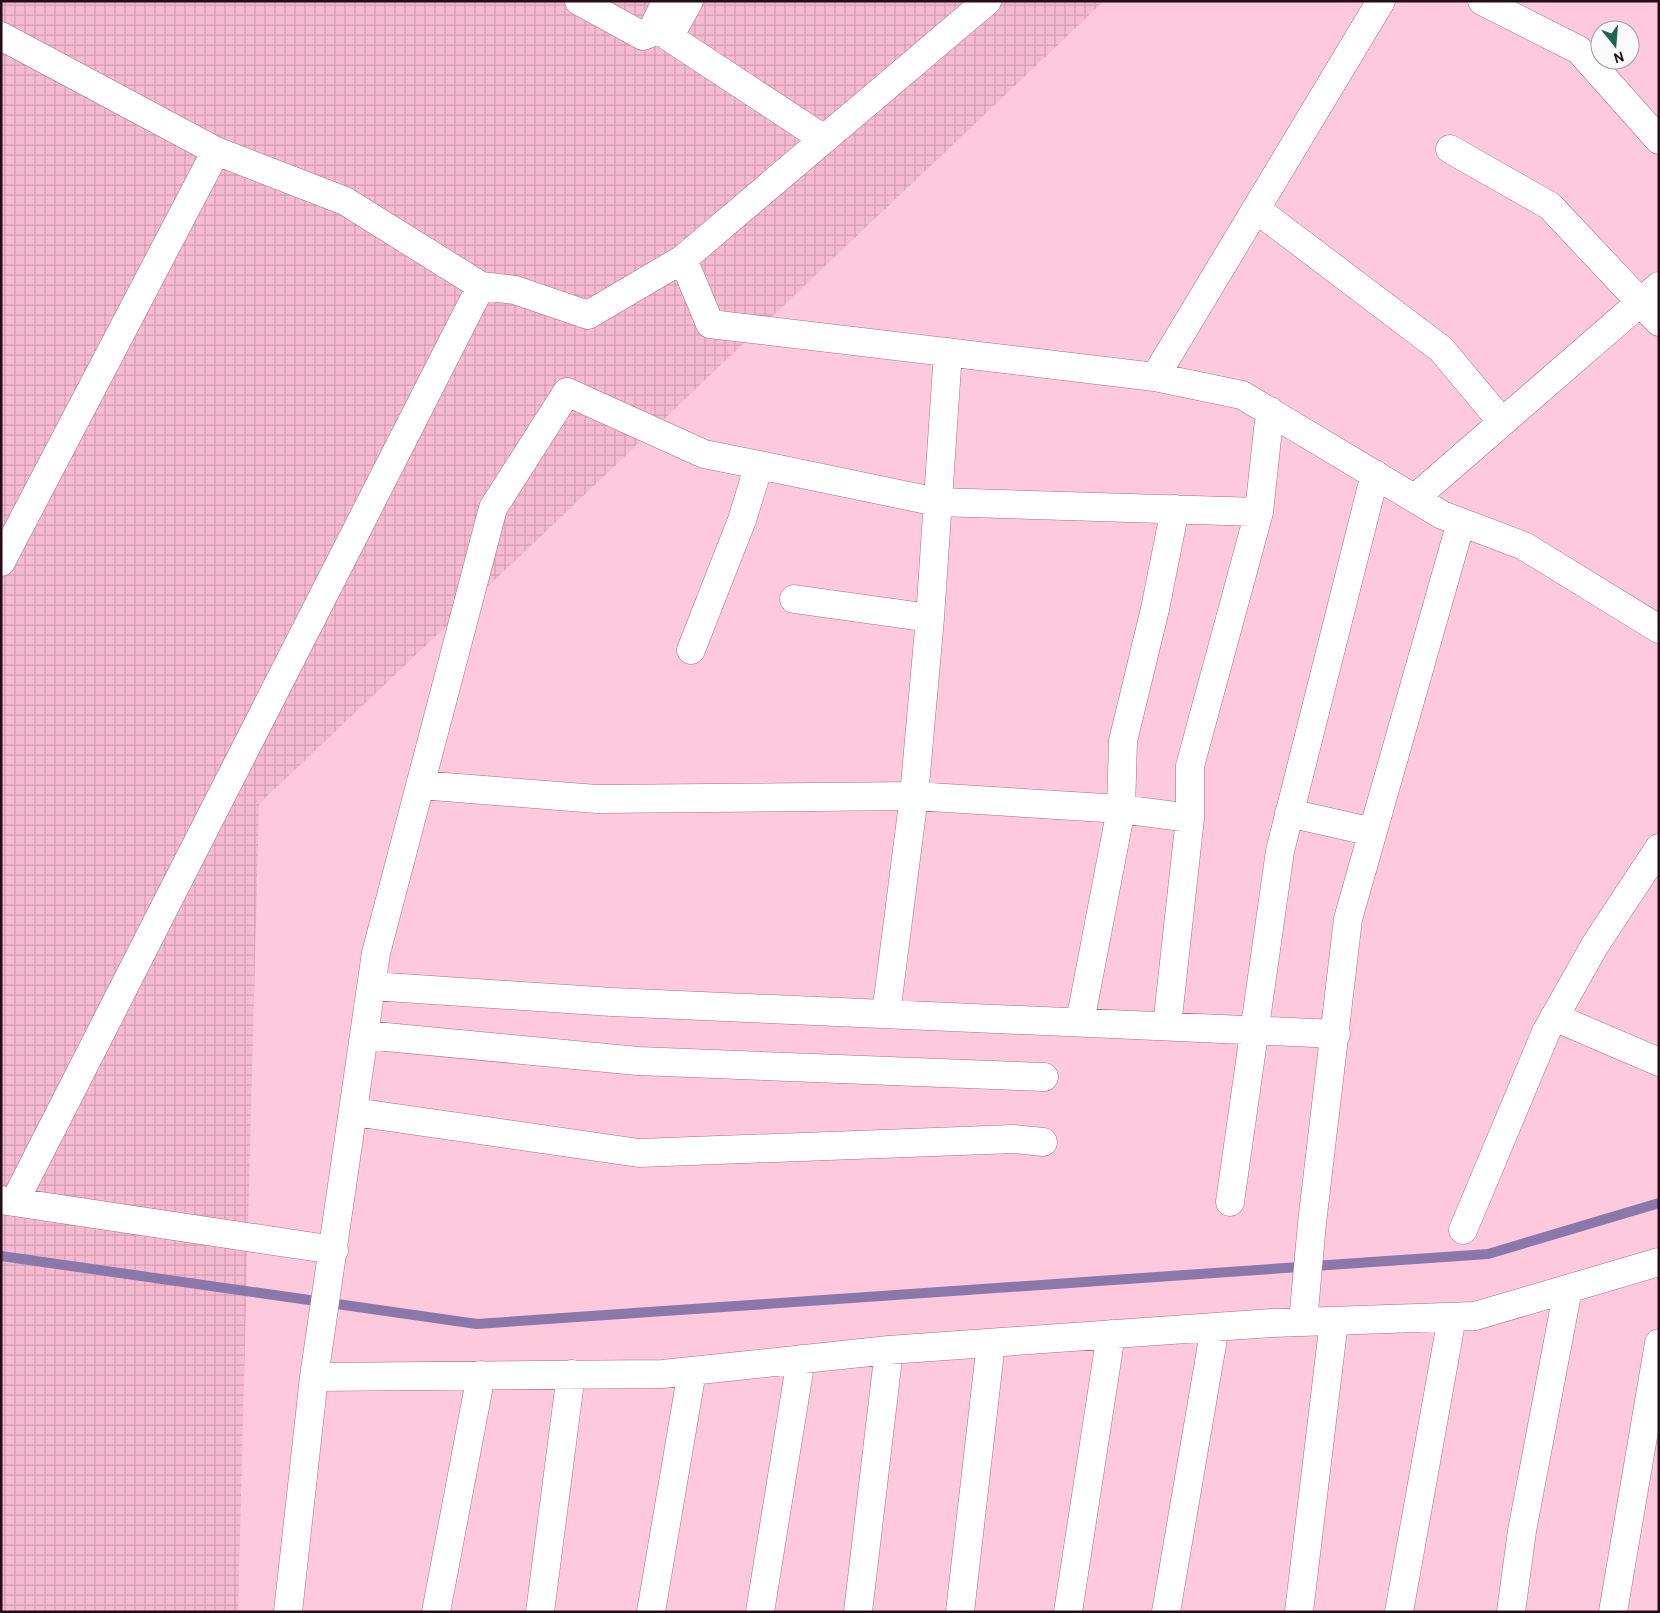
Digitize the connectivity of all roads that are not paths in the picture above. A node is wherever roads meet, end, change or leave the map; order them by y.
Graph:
1 (579, 1) edge
2 (666, 1) edge
3 (689, 1) edge
4 (987, 1) edge
5 (1381, 1) edge
6 (1482, 1) edge
7 (1, 36) edge
8 (824, 139) junction
9 (1659, 140) edge
10 (1450, 149) dead end
11 (216, 151) junction
12 (1256, 209) junction
13 (683, 259) junction
14 (481, 286) junction
15 (1650, 293) edge
16 (1659, 322) edge
17 (948, 352) junction
18 (1155, 377) junction
19 (1270, 411) junction
20 (1502, 422) junction
21 (759, 465) junction
22 (1375, 474) junction
23 (1415, 498) junction
24 (936, 502) junction
25 (1175, 509) junction
26 (1259, 512) junction
27 (1461, 522) junction
28 (1, 562) edge
29 (794, 599) dead end
30 (930, 618) junction
31 (1659, 629) edge
32 (691, 650) dead end
33 (420, 785) junction
34 (914, 796) junction
35 (1121, 809) junction
36 (1289, 813) junction
37 (1190, 818) junction
38 (1373, 832) junction
39 (1659, 848) edge
40 (372, 986) junction
41 (886, 1014) junction
42 (1554, 1017) junction
43 (1080, 1022) junction
44 (1167, 1026) junction
45 (1254, 1030) junction
46 (1336, 1034) junction
47 (365, 1036) junction
48 (1659, 1062) edge
49 (1044, 1077) dead end
50 (354, 1112) junction
51 (1043, 1142) dead end
52 (8, 1201) edge
53 (1230, 1202) dead end
54 (1463, 1230) dead end
55 (334, 1250) junction
56 (1659, 1262) edge
57 (1568, 1289) junction
58 (1452, 1317) junction
59 (1334, 1321) junction
60 (1303, 1322) junction
61 (1215, 1327) junction
62 (1111, 1334) junction
63 (991, 1343) junction
64 (1659, 1343) edge
65 (890, 1350) junction
66 (801, 1359) junction
67 (692, 1371) junction
68 (571, 1374) junction
69 (481, 1375) junction
70 (314, 1377) junction
71 (288, 1612) edge
72 (436, 1612) edge
73 (540, 1612) edge
74 (652, 1612) edge
75 (760, 1612) edge
76 (858, 1612) edge
77 (960, 1612) edge
78 (1068, 1612) edge
79 (1166, 1612) edge
80 (1299, 1612) edge
81 (1400, 1612) edge
82 (1511, 1612) edge
83 (1613, 1612) edge

1 - 2 street
3 - 8 street
4 - 8 street
5 - 12 street
6 - 9 street
7 - 11 street
8 - 13 street
10 - 15 street
11 - 14 street
11 - 28 street
12 - 18 street
12 - 20 street
13 - 14 street
13 - 17 street
14 - 52 street
15 - 16 street
15 - 20 street
17 - 18 street
17 - 24 street
18 - 19 street
19 - 22 street
19 - 26 street
20 - 23 street
21 - 24 street
21 - 32 street
21 - 33 street
22 - 23 street
22 - 36 street
23 - 27 street
24 - 25 street
24 - 30 street
25 - 26 street
25 - 35 street
26 - 37 street
27 - 31 street
27 - 38 street
29 - 30 street
30 - 34 street
33 - 34 street
33 - 40 street
34 - 35 street
34 - 41 street
35 - 37 street
35 - 43 street
36 - 38 street
36 - 45 street
37 - 44 street
38 - 46 street
39 - 42 street
40 - 41 street
40 - 47 street
41 - 43 street
42 - 48 street
42 - 54 street
43 - 44 street
44 - 45 street
45 - 46 street
45 - 53 street
46 - 60 street
47 - 49 street
47 - 50 street
50 - 51 street
50 - 55 street
52 - 55 street
55 - 70 street
56 - 57 street
57 - 58 street
57 - 82 street
58 - 59 street
58 - 81 street
59 - 60 street
59 - 80 street
60 - 61 street
61 - 62 street
61 - 79 street
62 - 63 street
62 - 78 street
63 - 65 street
63 - 77 street
64 - 83 street
65 - 66 street
65 - 76 street
66 - 67 street
66 - 75 street
67 - 68 street
67 - 74 street
68 - 69 street
68 - 73 street
69 - 70 street
69 - 72 street
70 - 71 street

